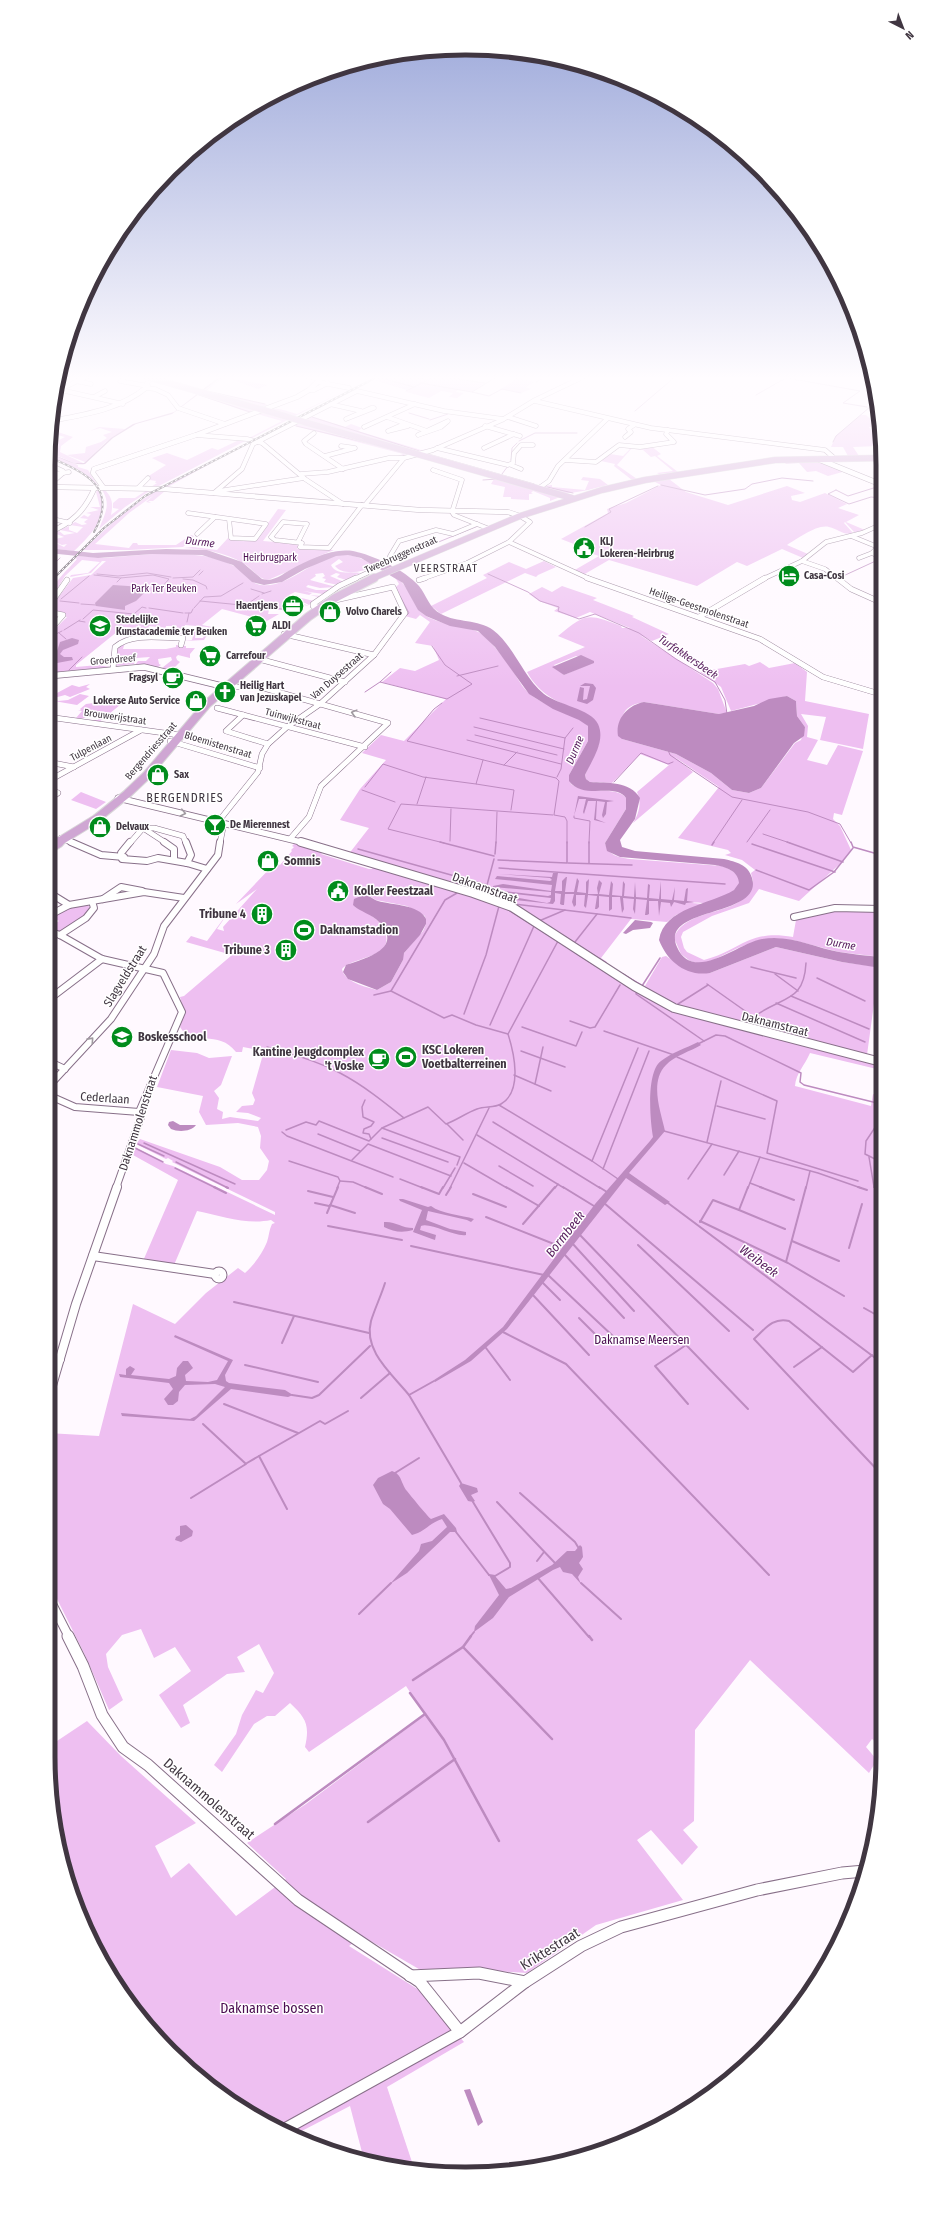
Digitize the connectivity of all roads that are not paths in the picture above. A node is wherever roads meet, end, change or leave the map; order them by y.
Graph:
1 (98, 480) edge
2 (146, 480) edge
3 (231, 480) edge
4 (293, 480) edge
5 (307, 480) edge
6 (385, 480) edge
7 (461, 480) edge
8 (513, 480) edge
9 (549, 480) edge
10 (641, 480) edge
11 (647, 480) edge
12 (55, 486) edge
13 (95, 487) junction
14 (103, 487) junction
15 (537, 487) junction
16 (138, 488) junction
17 (219, 491) junction
18 (214, 493) junction
19 (570, 498) junction
20 (343, 504) junction
21 (363, 505) junction
22 (452, 511) junction
23 (188, 513) dead end
24 (519, 515) junction
25 (215, 517) junction
26 (229, 519) junction
27 (55, 520) edge
28 (70, 523) junction
29 (477, 524) junction
30 (876, 527) edge
31 (487, 528) junction
32 (55, 530) edge
33 (404, 533) dead end
34 (197, 534) dead end
35 (850, 536) junction
36 (399, 541) junction
37 (298, 542) junction
38 (509, 542) junction
39 (876, 546) edge
40 (876, 549) edge
41 (872, 553) junction
42 (876, 555) edge
43 (390, 556) dead end
44 (859, 558) dead end
45 (802, 561) junction
46 (396, 567) junction
47 (367, 573) dead end
48 (67, 580) dead end
49 (419, 580) dead end
50 (55, 597) edge
51 (876, 600) edge
52 (328, 601) junction
53 (318, 608) junction
54 (55, 613) edge
55 (699, 617) junction
56 (55, 624) edge
57 (285, 634) junction
58 (181, 645) dead end
59 (374, 655) junction
60 (257, 659) junction
61 (113, 669) junction
62 (55, 675) edge
63 (345, 682) junction
64 (224, 687) junction
65 (876, 693) edge
66 (320, 704) junction
67 (217, 708) dead end
68 (243, 715) junction
69 (55, 718) edge
70 (287, 727) junction
71 (141, 730) junction
72 (175, 738) junction
73 (268, 744) junction
74 (364, 746) junction
75 (55, 764) edge
76 (74, 768) junction
77 (260, 768) junction
78 (55, 778) edge
79 (120, 798) junction
80 (221, 822) junction
81 (143, 828) junction
82 (63, 838) junction
83 (290, 840) junction
84 (55, 842) edge
85 (55, 844) edge
86 (121, 857) junction
87 (174, 860) junction
88 (187, 863) junction
89 (207, 869) junction
90 (55, 896) edge
91 (184, 898) junction
92 (92, 901) junction
93 (69, 905) junction
94 (876, 909) edge
95 (55, 912) edge
96 (794, 918) dead end
97 (55, 934) edge
98 (60, 935) junction
99 (102, 959) junction
100 (145, 968) junction
101 (55, 995) edge
102 (876, 1061) edge
103 (55, 1064) edge
104 (65, 1069) junction
105 (55, 1080) edge
106 (55, 1098) edge
107 (139, 1112) junction
108 (93, 1256) junction
109 (215, 1274) dead end
110 (60, 1359) junction
111 (55, 1360) edge
112 (55, 1376) edge
113 (55, 1611) edge
114 (859, 1871) edge
115 (410, 1976) junction
116 (524, 1982) junction
117 (460, 2032) junction
118 (288, 2127) edge

1 - 14 street
2 - 16 street
3 - 17 street
4 - 17 street
5 - 20 street
6 - 21 street
7 - 22 street
8 - 15 main road
9 - 15 street
10 - 19 main road
11 - 19 main road
12 - 13 street
13 - 14 street
13 - 28 street
14 - 16 street
15 - 19 main road
16 - 18 street
17 - 18 street
18 - 20 street
19 - 24 main road
19 - 24 main road
20 - 21 street
21 - 22 street
21 - 37 street
22 - 24 street
22 - 29 street
23 - 25 street
24 - 31 main road, Tweebruggenstraat
24 - 38 street
24 - 46 main road, Tweebruggenstraat
25 - 26 street
25 - 34 street
26 - 26 street
27 - 28 street
28 - 32 street
29 - 31 street
29 - 36 street
30 - 35 street
31 - 46 main road, Tweebruggenstraat
33 - 36 street
35 - 39 street
35 - 45 street
36 - 43 street
37 - 37 street
38 - 49 street
38 - 55 street, Heilige-Geestmolenstraat
40 - 41 street
41 - 42 street
41 - 44 street
45 - 51 street
45 - 55 street
46 - 52 main road, Tweebruggenstraat
47 - 53 street, Tweebruggenstraat
48 - 50 street
52 - 53 main road, Tweebruggenstraat
52 - 59 street, Van Duysestraat
53 - 57 main road, Tweebruggenstraat
54 - 56 street
55 - 65 street, Heilige-Geestmolenstraat
57 - 59 street
57 - 60 main road, Tweebruggenstraat
58 - 61 street
59 - 63 street, Van Duysestraat
60 - 63 street
60 - 64 main road, Tweebruggenstraat
61 - 62 street, Groendreef
61 - 64 street, Groendreef
63 - 66 street, Van Duysestraat
64 - 66 street
64 - 72 main road, Bergendriesstraat
66 - 70 street, Van Duysestraat
74 -> 66 street
67 - 68 street, Tuinwijkstraat
68 - 70 street, Tuinwijkstraat
68 - 73 street
69 - 71 street, Brouwerijstraat
70 - 73 street, Van Duysestraat
70 - 74 street, Tuinwijkstraat
71 - 72 street, Brouwerijstraat
71 - 76 street, Tulpenlaan
72 - 77 street, Bloemistenstraat
72 - 79 main road, Bergendriesstraat
73 - 77 street, Van Duysestraat
74 - 83 street
75 - 76 street
76 - 78 street, Tulpenlaan
77 - 80 street, Van Duysestraat
79 -> 80 street, Daknamstraat
79 - 82 main road, Bergendriesstraat
80 - 83 street, Daknamstraat
80 - 89 street, Slagveldstraat
81 - 86 street
81 - 87 street
81 - 88 street
82 - 84 main road, Bergendriesstraat
82 - 85 main road, Bergendriesstraat
82 - 86 street
83 - 102 street, Daknamstraat
86 - 87 street
87 - 88 street
88 - 89 street
89 - 91 street, Slagveldstraat
90 - 93 street
91 - 92 street
91 - 100 street, Slagveldstraat
92 - 93 street
92 - 98 street
93 - 95 street
94 - 96 street
97 - 98 street
98 - 99 street
99 - 100 street
99 - 101 street
104 -> 100 street, Slagveldstraat
100 - 107 street, Daknammolenstraat
103 - 104 street
104 - 105 street, Slagveldstraat
106 - 107 street, Cederlaan
107 - 108 street, Daknammolenstraat
108 - 109 street
108 - 110 street, Daknammolenstraat
110 - 111 street
110 - 112 street, Daknammolenstraat
113 - 115 street, Daknammolenstraat
114 - 116 street, Kriktestraat
115 - 116 street
115 - 117 street, Daknammolenstraat
116 - 117 street, Kriktestraat
117 - 118 street, Kriktestraat

